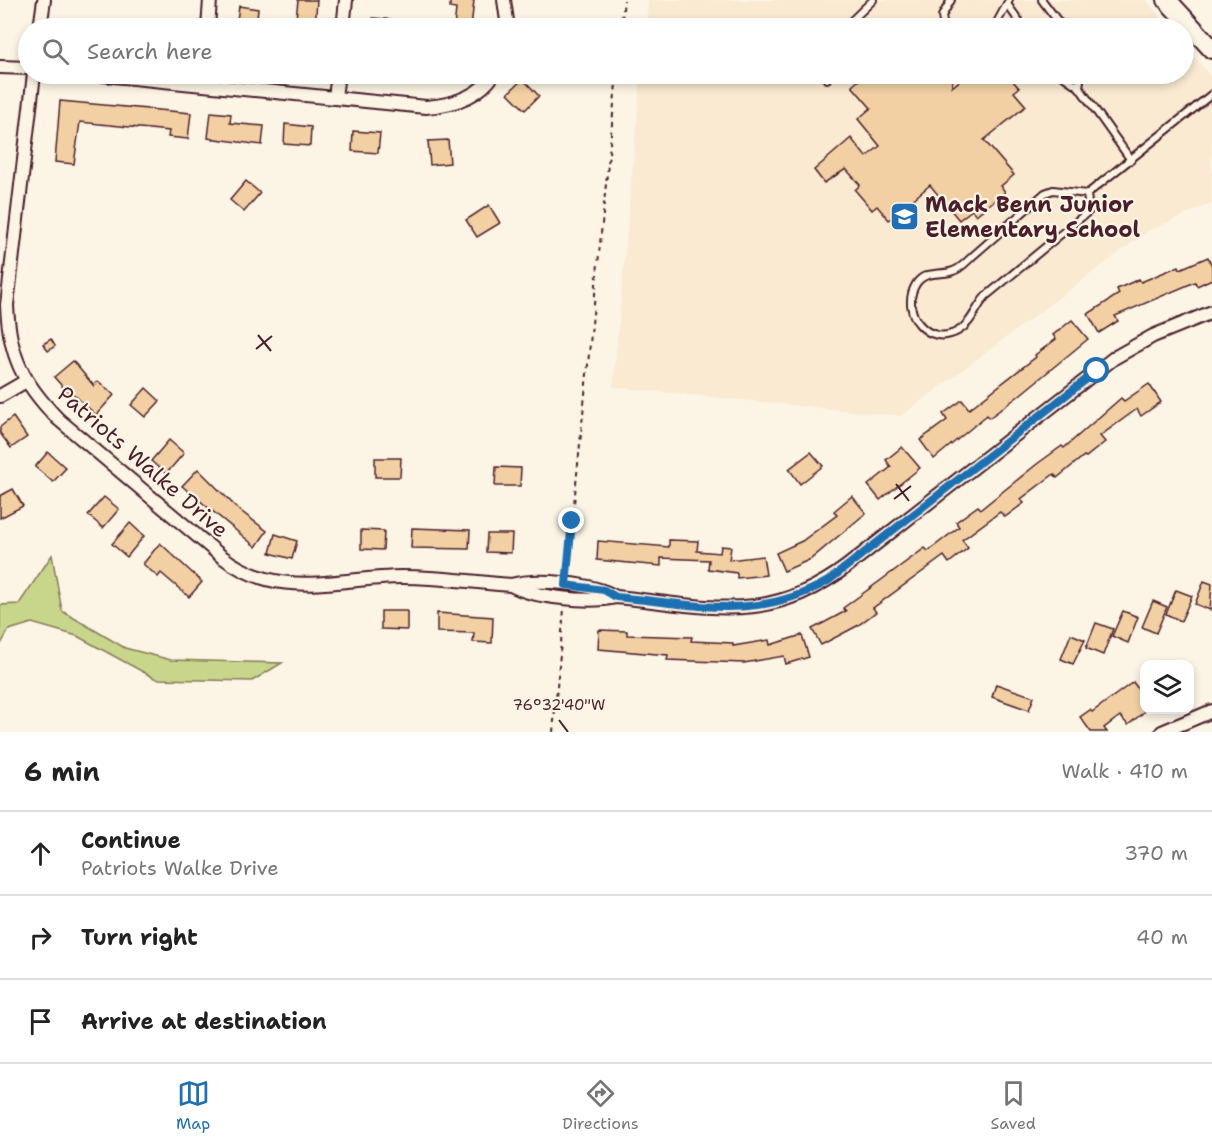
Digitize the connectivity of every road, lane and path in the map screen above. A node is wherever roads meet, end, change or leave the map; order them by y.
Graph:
1 (44, 0) edge
2 (210, 0) edge
3 (346, 0) edge
4 (504, 0) edge
5 (624, 0) edge
6 (873, 0) edge
7 (951, 0) edge
8 (1042, 0) edge
9 (1167, 0) edge
10 (1008, 2) edge
11 (41, 18) edge
12 (209, 18) edge
13 (344, 18) edge
14 (507, 18) edge
15 (622, 18) edge
16 (854, 18) edge
17 (942, 18) edge
18 (999, 18) edge
19 (1018, 18) edge
20 (1056, 18) edge
21 (1184, 18) edge
22 (1194, 29) edge
23 (1212, 49) edge
24 (0, 67) edge
25 (18, 68) edge
26 (33, 84) edge
27 (240, 84) edge
28 (337, 84) edge
29 (483, 84) edge
30 (616, 84) edge
31 (1075, 84) edge
32 (1079, 84) edge
33 (1079, 87) junction
34 (1212, 94) edge
35 (335, 97) junction
36 (1131, 159) junction
37 (1086, 194) junction
38 (1212, 312) edge
39 (26, 381) junction
40 (0, 396) edge
41 (566, 591) junction
42 (1212, 711) edge
43 (553, 732) edge
44 (1162, 732) edge

1 - 11 street
2 - 12 street
3 - 13 street
4 - 14 street
5 - 15 path
6 - 16 lane
7 - 17 lane
8 - 20 lane
9 - 21 main road
10 - 18 lane
10 - 19 lane
22 - 23 main road
24 - 25 street
26 - 39 street, Patriots Walke Drive
27 - 35 street
28 - 35 street
29 - 35 street
30 - 41 path
31 - 33 lane
32 - 33 lane
33 - 36 lane
34 - 36 lane
36 - 37 lane
37 - 37 lane
38 - 41 street, Patriots Walke Drive
39 - 40 street
39 - 41 street, Patriots Walke Drive
41 - 43 path
42 - 44 street

